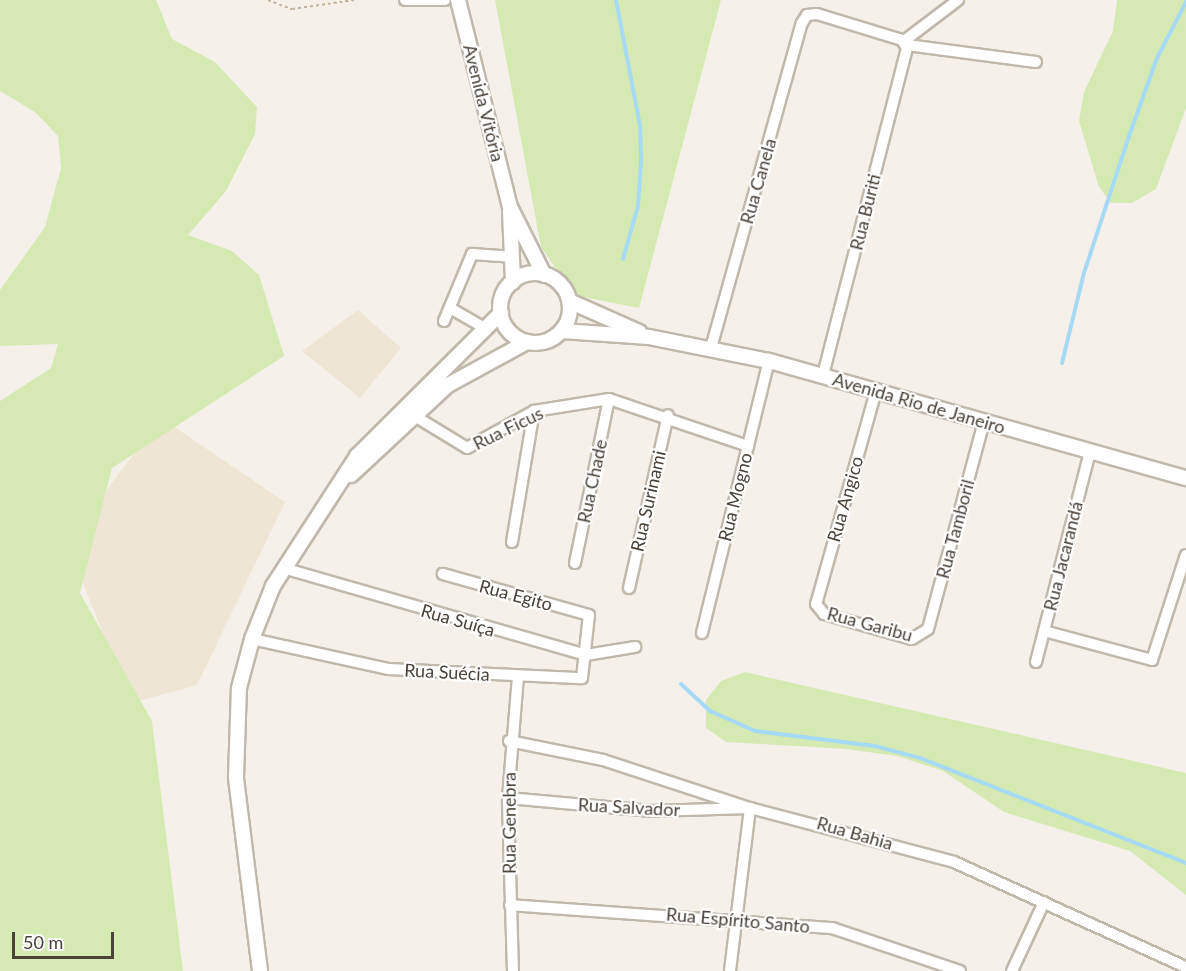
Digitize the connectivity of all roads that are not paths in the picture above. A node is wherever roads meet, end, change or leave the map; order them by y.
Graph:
1 (405, 0) edge
2 (445, 0) edge
3 (458, 0) edge
4 (958, 0) edge
5 (906, 45) junction
6 (1036, 62) dead end
7 (510, 207) junction
8 (511, 257) junction
9 (544, 275) junction
10 (513, 282) junction
11 (569, 301) junction
12 (450, 308) junction
13 (501, 313) junction
14 (444, 321) dead end
15 (484, 328) junction
16 (562, 331) junction
17 (649, 337) junction
18 (527, 342) junction
19 (711, 348) junction
20 (769, 362) junction
21 (823, 376) junction
22 (876, 391) junction
23 (609, 399) junction
24 (534, 411) junction
25 (413, 415) junction
26 (668, 415) junction
27 (984, 421) junction
28 (748, 446) junction
29 (1090, 451) junction
30 (1186, 478) edge
31 (338, 487) junction
32 (512, 542) dead end
33 (1186, 555) edge
34 (575, 563) dead end
35 (283, 568) junction
36 (443, 574) dead end
37 (629, 588) dead end
38 (817, 608) joint
39 (589, 615) joint
40 (1044, 631) junction
41 (702, 633) dead end
42 (924, 636) joint
43 (252, 639) junction
44 (635, 647) dead end
45 (586, 655) junction
46 (1036, 662) dead end
47 (518, 676) junction
48 (509, 741) junction
49 (508, 798) junction
50 (750, 808) junction
51 (1044, 902) junction
52 (510, 905) junction
53 (737, 918) junction
54 (1186, 967) edge
55 (260, 971) edge
56 (513, 971) edge
57 (730, 971) edge
58 (960, 971) edge
59 (1012, 971) edge

1 - 2 street
3 - 7 street, Avenida Vitória
4 - 5 street
5 - 6 street
5 - 19 street, Rua Canela
5 - 21 street, Rua Buriti
7 - 8 street, Avenida Vitória
7 - 9 street, Avenida Vitória
8 - 10 street, Avenida Vitória
8 - 12 street
9 - 10 street
9 - 11 street
10 - 13 street
11 - 16 street
11 - 17 street, Avenida Rio de Janeiro
12 - 14 street
12 - 15 street
13 - 15 street
13 - 18 street
15 - 31 street
16 - 17 street, Avenida Rio de Janeiro
16 - 18 street
17 - 19 street, Avenida Rio de Janeiro
18 - 25 street
19 - 20 street, Avenida Rio de Janeiro
20 - 21 street, Avenida Rio de Janeiro
20 - 28 street, Rua Mogno
21 - 22 street, Avenida Rio de Janeiro
22 - 27 street, Avenida Rio de Janeiro
22 - 38 street, Rua Angico
23 - 24 street, Rua Ficus
23 - 26 street, Rua Ficus
23 - 34 street, Rua Chade
24 - 25 street, Rua Ficus
24 - 32 street
25 - 31 street
26 - 28 street, Rua Ficus
26 - 37 street, Rua Surinami
27 - 29 street, Avenida Rio de Janeiro
27 - 42 street, Rua Tamboril
28 - 41 street, Rua Mogno
29 - 30 street, Avenida Rio de Janeiro
29 - 40 street, Rua Jacarandá
31 - 35 street
33 - 40 street
35 - 43 street
35 - 45 street, Rua Suíça
36 - 39 street, Rua Egito
38 - 42 street, Rua Garibu
39 - 45 street, Rua Suécia
40 - 46 street, Rua Jacarandá
43 - 47 street, Rua Suécia
43 - 55 street
44 - 45 street, Rua Suíça
45 - 47 street, Rua Suécia
47 - 48 street, Rua Genebra
48 - 49 street, Rua Genebra
48 - 50 street, Rua Bahia
49 - 50 street, Rua Salvador
49 - 52 street, Rua Genebra
50 - 51 street, Rua Bahia
50 - 53 street
51 - 54 street, Rua Bahia
51 - 59 street
52 - 53 street, Rua Espírito Santo
52 - 56 street, Rua Genebra
53 - 57 street
53 - 58 street, Rua Espírito Santo

